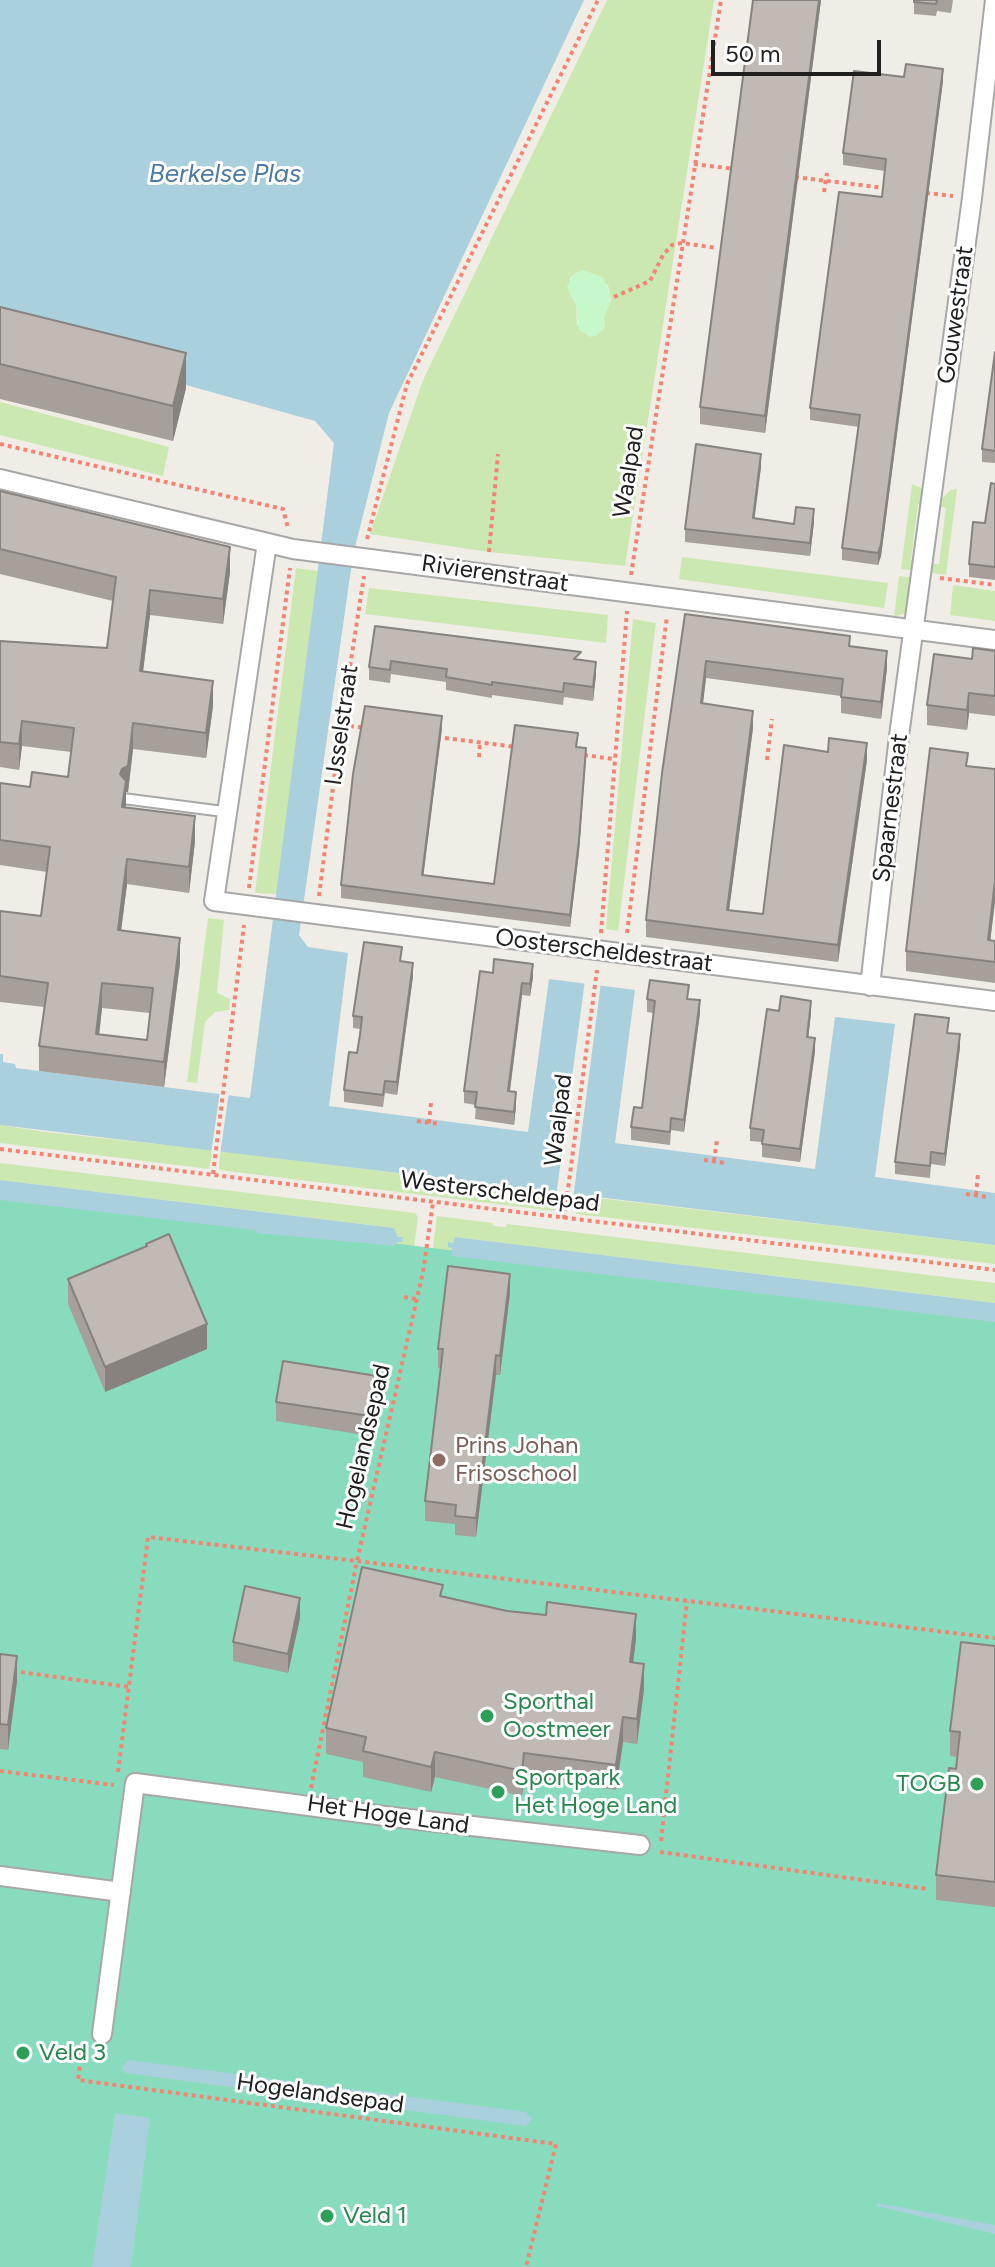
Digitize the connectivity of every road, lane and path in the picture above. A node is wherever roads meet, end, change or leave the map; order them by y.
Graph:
1 (598, 0) edge
2 (721, 0) edge
3 (995, 0) edge
4 (694, 164) junction
5 (742, 170) edge
6 (827, 173) dead end
7 (784, 176) edge
8 (826, 182) junction
9 (885, 188) edge
10 (824, 192) dead end
11 (915, 192) edge
12 (972, 198) junction
13 (682, 243) junction
14 (717, 248) edge
15 (614, 297) dead end
16 (0, 444) edge
17 (498, 454) dead end
18 (0, 479) edge
19 (267, 543) junction
20 (293, 549) junction
21 (489, 552) dead end
22 (360, 556) junction
23 (921, 575) junction
24 (995, 585) edge
25 (629, 593) junction
26 (669, 597) junction
27 (914, 630) junction
28 (995, 640) edge
29 (772, 719) dead end
30 (341, 725) junction
31 (372, 728) edge
32 (433, 736) edge
33 (480, 742) junction
34 (524, 748) edge
35 (584, 755) edge
36 (479, 757) dead end
37 (613, 759) junction
38 (767, 760) dead end
39 (127, 799) edge
40 (227, 812) junction
41 (253, 906) junction
42 (317, 914) junction
43 (600, 952) junction
44 (624, 955) junction
45 (596, 978) dead end
46 (870, 986) junction
47 (995, 1001) edge
48 (431, 1103) dead end
49 (417, 1121) dead end
50 (429, 1121) junction
51 (440, 1124) dead end
52 (717, 1140) dead end
53 (0, 1149) edge
54 (715, 1159) junction
55 (704, 1160) dead end
56 (725, 1163) dead end
57 (213, 1174) junction
58 (978, 1174) dead end
59 (976, 1193) junction
60 (966, 1194) dead end
61 (987, 1197) dead end
62 (433, 1203) junction
63 (564, 1219) junction
64 (995, 1270) edge
65 (404, 1297) dead end
66 (416, 1299) junction
67 (218, 1545) dead end
68 (357, 1561) junction
69 (687, 1601) junction
70 (995, 1638) edge
71 (0, 1669) edge
72 (129, 1687) dead end
73 (0, 1771) edge
74 (126, 1784) junction
75 (308, 1804) junction
76 (640, 1845) joint
77 (660, 1852) junction
78 (0, 1876) edge
79 (928, 1889) dead end
80 (121, 1892) junction
81 (102, 2034) dead end
82 (78, 2080) dead end
83 (526, 2267) edge

1 - 22 path, IJsselstraat
2 - 4 path, Waalpad
3 - 12 street, Gouwestraat
4 - 5 path
4 - 13 path, Waalpad
6 - 8 path
7 - 8 path
8 - 9 path
8 - 10 path
11 - 12 path
12 - 23 street, Gouwestraat
13 - 14 path
13 - 15 path
13 - 25 path, Waalpad
16 - 20 path
17 - 21 path
18 - 19 street, Rivierenstraat
19 - 20 street, Rivierenstraat
19 - 40 street
20 - 22 street, Rivierenstraat
20 - 41 path
22 - 25 street, Rivierenstraat
22 - 30 path, IJsselstraat
23 - 24 path
23 - 27 street, Gouwestraat
25 - 26 street, Rivierenstraat
25 - 37 path, Waalpad
26 - 27 street, Rivierenstraat
26 - 44 path
27 - 28 street, Rivierenstraat
27 - 46 street, Spaarnestraat
29 - 38 path
30 - 31 path
30 - 42 path, IJsselstraat
32 - 33 path
33 - 34 path
33 - 36 path
35 - 37 path
37 - 43 path, Waalpad
39 - 40 lane
40 - 41 street, Oosterscheldestraat
41 - 42 street, Oosterscheldestraat
41 - 57 path
42 - 43 street, Oosterscheldestraat
43 - 44 street, Oosterscheldestraat
44 - 46 street, Oosterscheldestraat
45 - 63 path, Waalpad
46 - 47 street, Oosterscheldestraat
48 - 50 path
49 - 50 path
50 - 51 path
52 - 54 path
53 - 57 path, Westerscheldepad
54 - 55 path
54 - 56 path
57 - 62 path, Westerscheldepad
58 - 59 path
59 - 60 path
59 - 61 path
62 - 63 path, Westerscheldepad
62 - 66 path, Hogelandsepad
63 - 64 path, Westerscheldepad
65 - 66 path
66 - 68 path, Hogelandsepad
67 - 68 path, Hogelandsepad
68 - 69 path
68 - 75 path
69 - 70 path
69 - 77 path
71 - 72 path
73 - 74 path
74 - 75 street, Het Hoge Land
74 - 80 street
75 - 76 street, Het Hoge Land
76 - 77 path
77 - 79 path
78 - 80 street
80 - 81 street
82 - 83 path, Hogelandsepad

